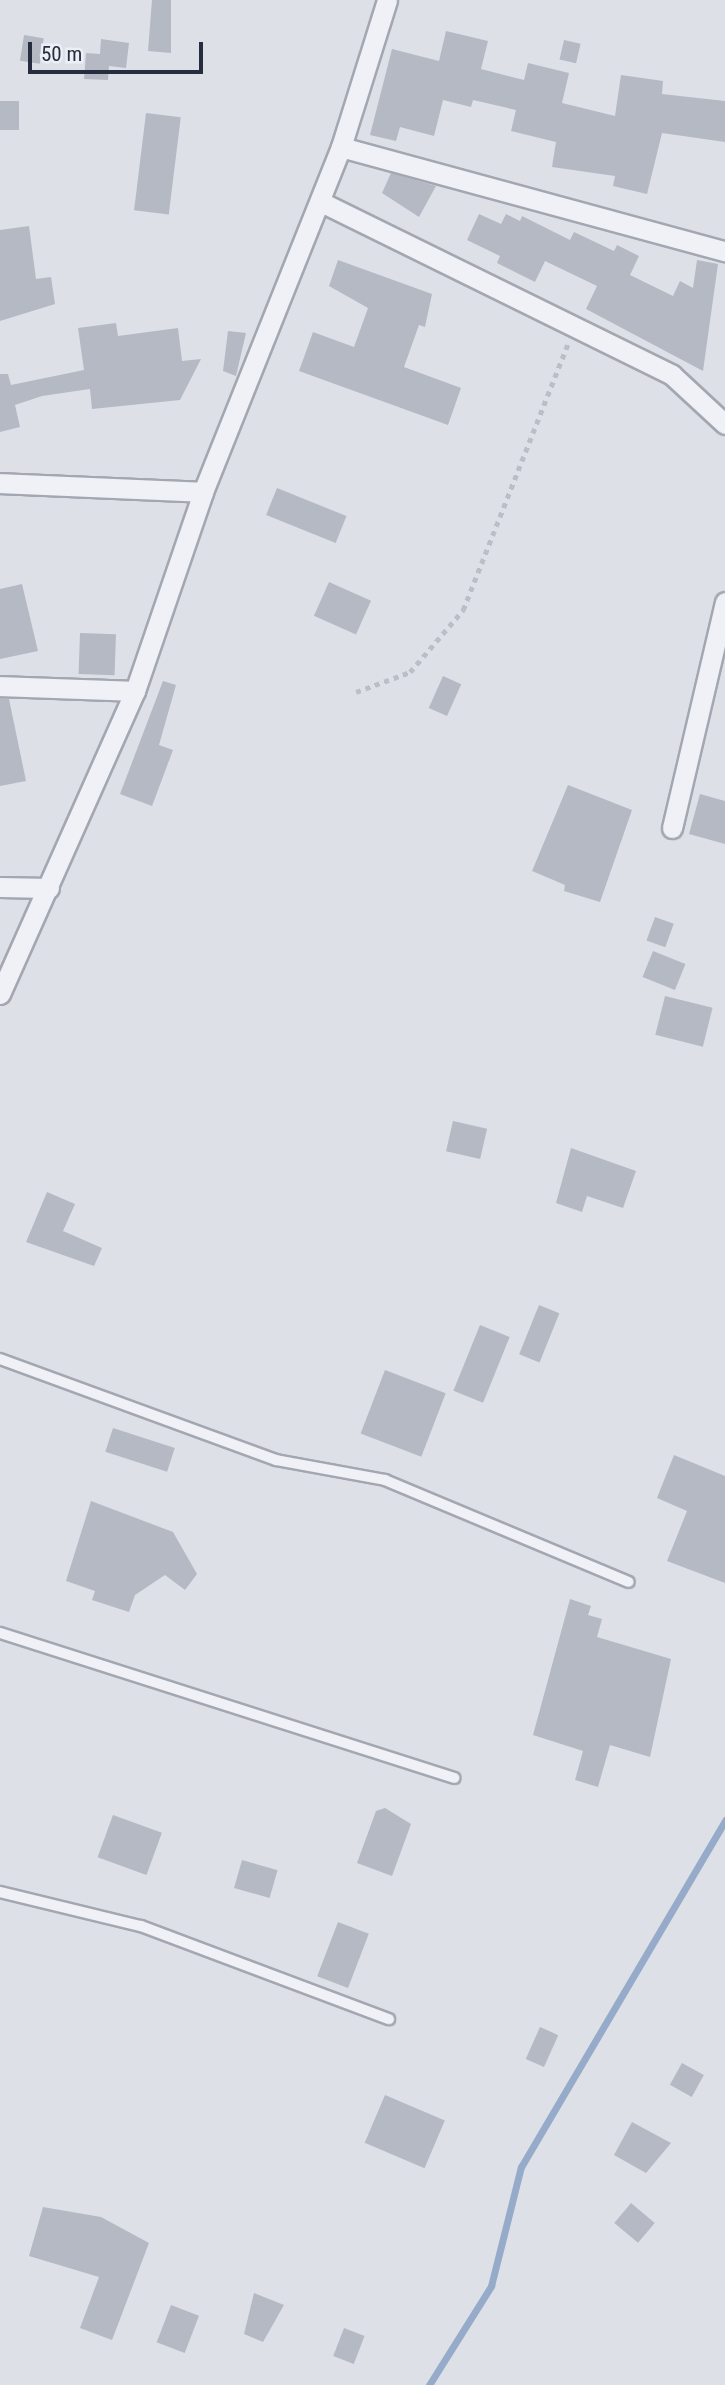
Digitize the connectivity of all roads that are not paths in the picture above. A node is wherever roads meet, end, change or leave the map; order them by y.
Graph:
1 (383, 1) edge
2 (341, 148) junction
3 (321, 202) junction
4 (725, 251) edge
5 (725, 424) edge
6 (0, 483) edge
7 (204, 492) junction
8 (725, 602) edge
9 (0, 686) edge
10 (135, 691) junction
11 (671, 828) dead end
12 (0, 887) edge
13 (50, 888) junction
14 (0, 995) edge
15 (0, 1359) edge
16 (629, 1582) dead end
17 (0, 1633) edge
18 (454, 1778) dead end
19 (0, 1892) edge
20 (389, 2019) dead end

1 - 2 street
2 - 3 street
2 - 4 street
3 - 5 street
3 - 7 street
6 - 7 street
7 - 10 street
8 - 11 street
9 - 10 street
10 - 13 street
12 - 13 street
13 - 14 street
15 - 16 lane
17 - 18 lane
19 - 20 lane

